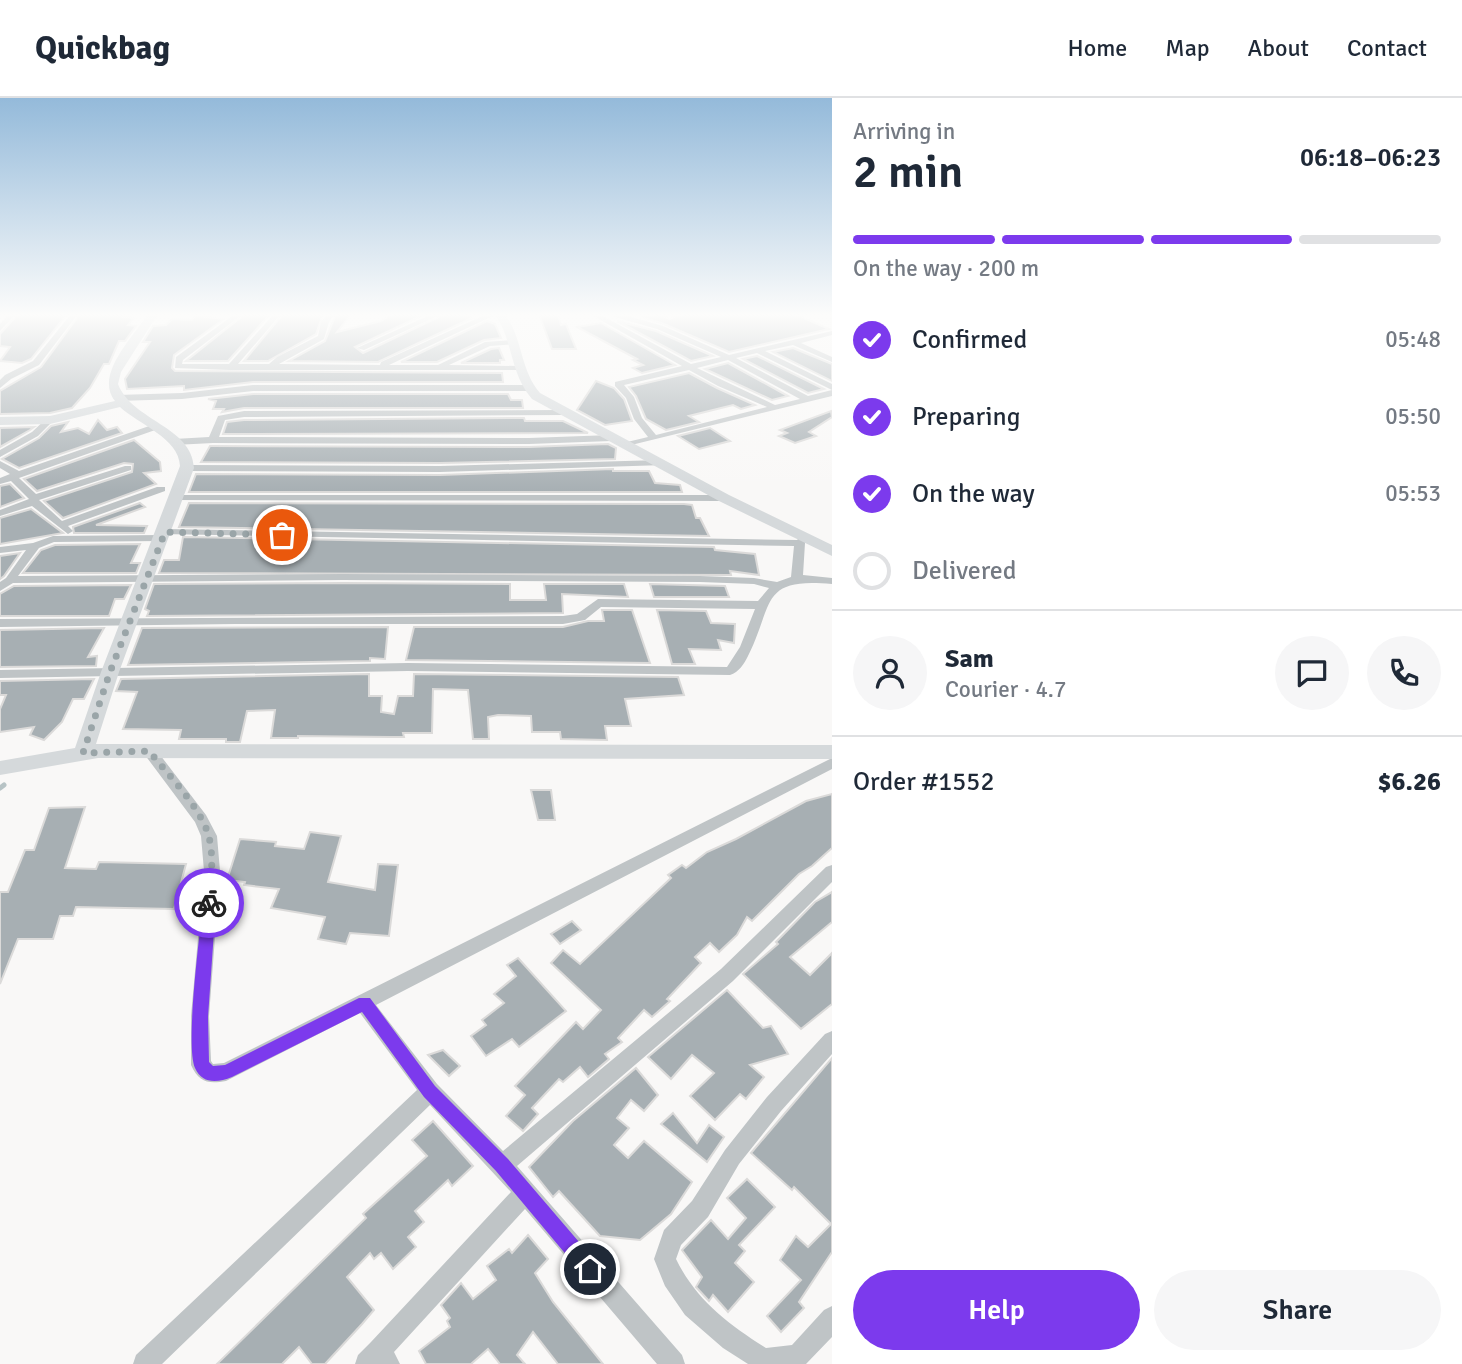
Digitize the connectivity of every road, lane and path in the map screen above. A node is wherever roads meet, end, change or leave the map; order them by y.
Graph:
1 (16, 373) edge
2 (116, 373) edge
3 (520, 373) edge
4 (668, 373) edge
5 (702, 373) edge
6 (756, 373) edge
7 (803, 373) edge
8 (0, 385) edge
9 (832, 387) edge
10 (528, 388) junction
11 (832, 393) edge
12 (805, 398) junction
13 (119, 400) junction
14 (772, 406) junction
15 (563, 412) junction
16 (50, 420) junction
17 (0, 421) edge
18 (155, 428) junction
19 (653, 437) junction
20 (611, 438) junction
21 (213, 440) junction
22 (174, 442) junction
23 (625, 444) junction
24 (0, 454) edge
25 (661, 463) junction
26 (0, 464) edge
27 (128, 468) dead end
28 (187, 468) junction
29 (16, 476) junction
30 (0, 481) edge
31 (161, 489) dead end
32 (177, 498) junction
33 (724, 498) junction
34 (34, 500) junction
35 (0, 513) edge
36 (63, 524) junction
37 (163, 535) junction
38 (77, 538) junction
39 (802, 540) junction
40 (35, 547) junction
41 (0, 550) edge
42 (832, 551) edge
43 (146, 577) junction
44 (797, 579) junction
45 (832, 581) edge
46 (5, 583) edge
47 (779, 586) junction
48 (760, 605) junction
49 (130, 622) junction
50 (0, 623) edge
51 (110, 672) junction
52 (0, 674) edge
53 (149, 751) junction
54 (832, 752) edge
55 (83, 753) junction
56 (832, 763) edge
57 (0, 768) edge
58 (832, 872) edge
59 (364, 1003) junction
60 (832, 1040) edge
61 (429, 1091) junction
62 (502, 1165) junction
63 (525, 1193) junction
64 (832, 1318) edge
65 (378, 1359) edge
66 (145, 1364) edge
67 (673, 1364) edge

1 - 8 street
2 - 13 street
3 - 10 street
4 - 19 street
5 - 14 street
6 - 12 street
7 - 9 street
10 - 13 street
10 - 15 street
11 - 12 street
12 - 14 street
13 - 16 street
13 - 18 street
14 - 19 street
15 - 20 street
15 - 21 street
16 - 17 street
16 - 24 street
18 - 22 street
18 - 29 street
19 - 23 street
20 - 21 street
20 - 23 street
21 - 22 street
22 - 28 street
23 - 25 street
25 - 28 street
25 - 33 street
26 - 29 street
27 - 34 street
28 - 32 street
29 - 30 street
29 - 34 street
31 - 36 street
32 - 33 street
32 - 37 street
33 - 39 street
34 - 35 street
34 - 36 street
36 - 38 street
37 - 38 street
37 - 39 street
37 - 43 street
38 - 40 street
39 - 42 street
39 - 44 street
40 - 41 street
40 - 46 street
43 - 46 street
43 - 47 street
43 - 49 street
44 - 45 street
44 - 47 street
47 - 48 street
48 - 49 street
48 - 51 street
49 - 50 street
49 - 51 street
51 - 52 street
51 - 55 street
53 - 54 street
53 - 55 street
53 - 59 street
55 - 57 street
56 - 59 street
58 - 62 street
59 - 61 street
60 - 64 street
61 - 62 street
61 - 66 street
62 - 63 street
63 - 65 street
63 - 67 street

